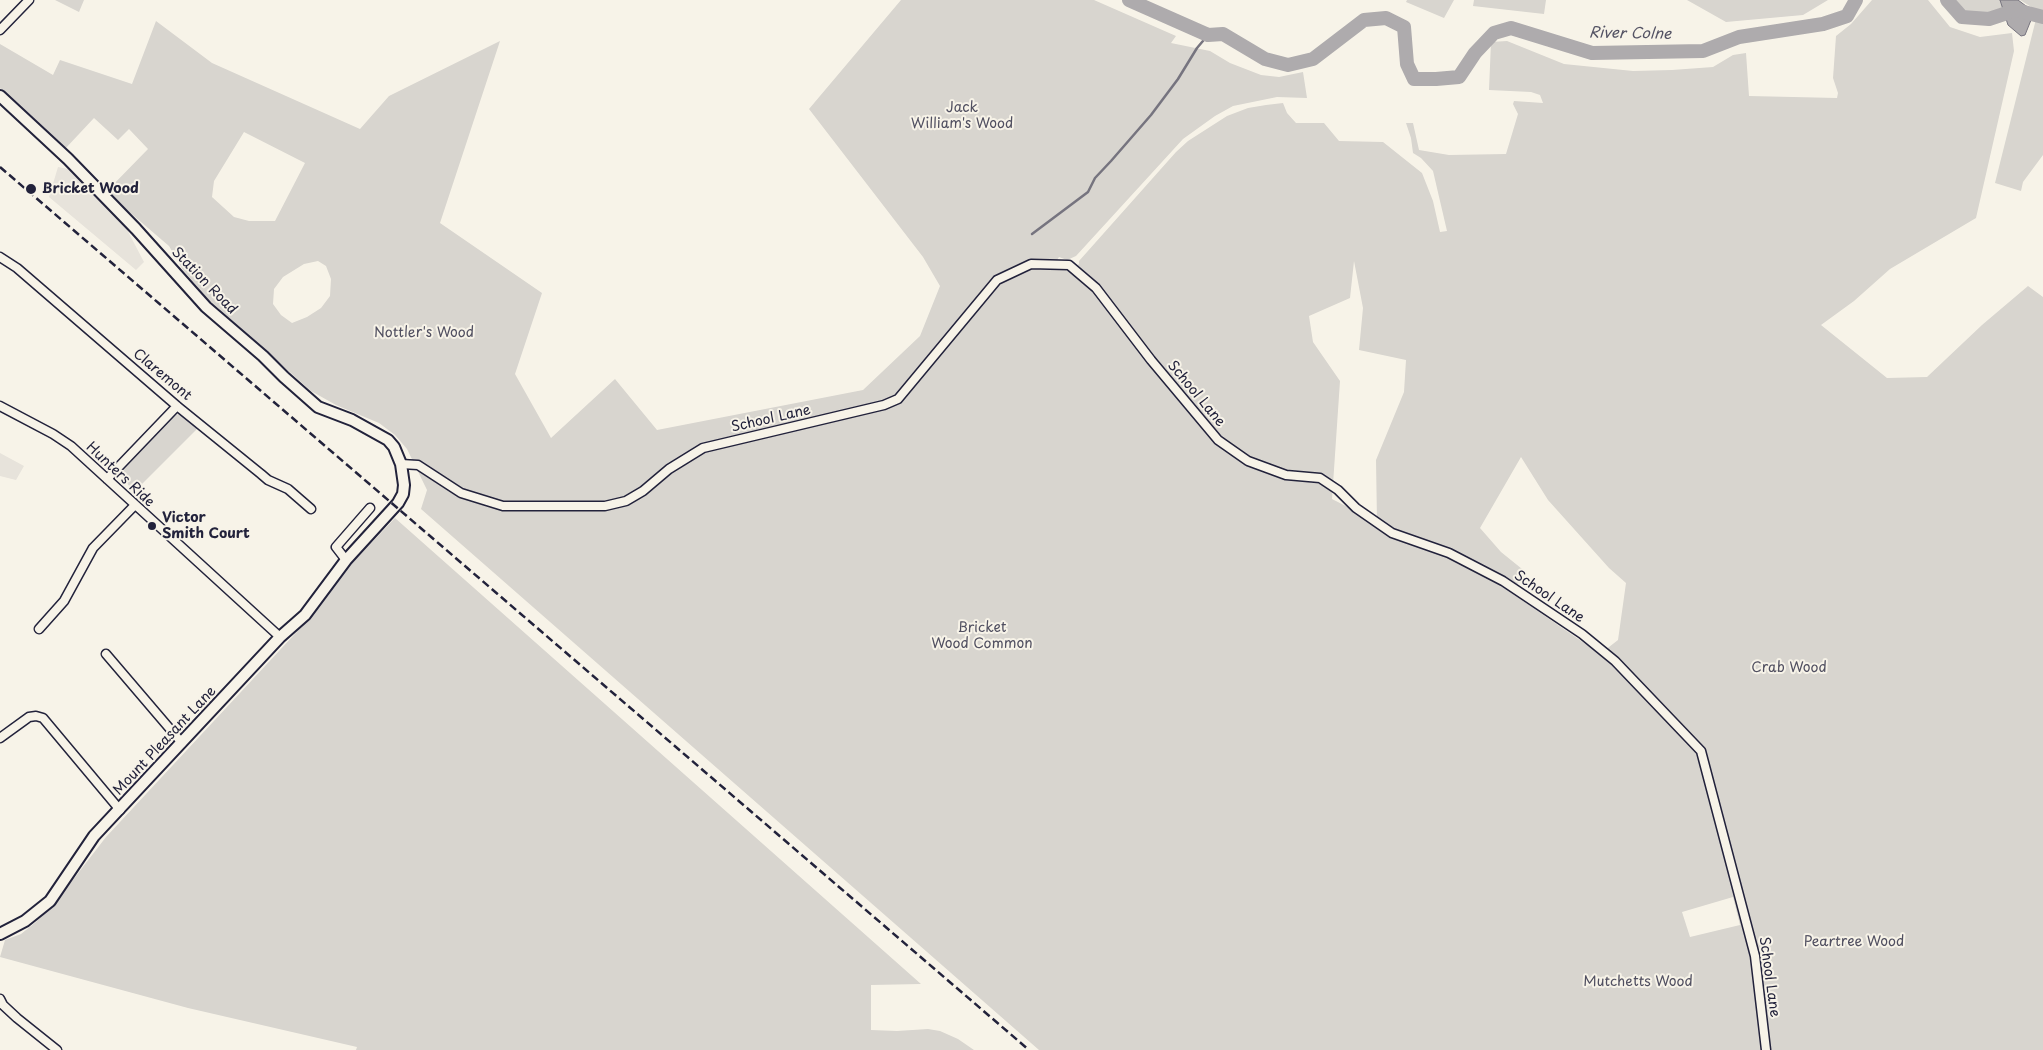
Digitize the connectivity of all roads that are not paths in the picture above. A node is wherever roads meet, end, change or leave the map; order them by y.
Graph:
1 (29, 0) edge
2 (0, 30) edge
3 (0, 96) edge
4 (0, 258) edge
5 (0, 406) edge
6 (177, 406) junction
7 (401, 464) junction
8 (107, 479) junction
9 (135, 505) junction
10 (370, 508) dead end
11 (310, 509) dead end
12 (346, 560) junction
13 (39, 629) dead end
14 (280, 638) junction
15 (106, 654) dead end
16 (0, 738) edge
17 (182, 743) junction
18 (120, 810) junction
19 (0, 934) edge
20 (0, 999) edge
21 (57, 1050) edge
22 (1766, 1050) edge

1 - 2 street
3 - 7 street, Station Road
4 - 6 street, Claremont
5 - 8 street, Hunters Ride
6 - 8 street
6 - 11 street, Claremont
7 - 12 street, Mount Pleasant Lane
7 - 22 street, School Lane
8 - 9 street, Hunters Ride
9 - 13 street
9 - 14 street, Hunters Ride
10 - 12 street
12 - 14 street, Mount Pleasant Lane
14 - 17 street, Mount Pleasant Lane
15 - 17 street
16 - 18 street
17 - 18 street, Mount Pleasant Lane
18 - 19 street, Mount Pleasant Lane
20 - 21 street

